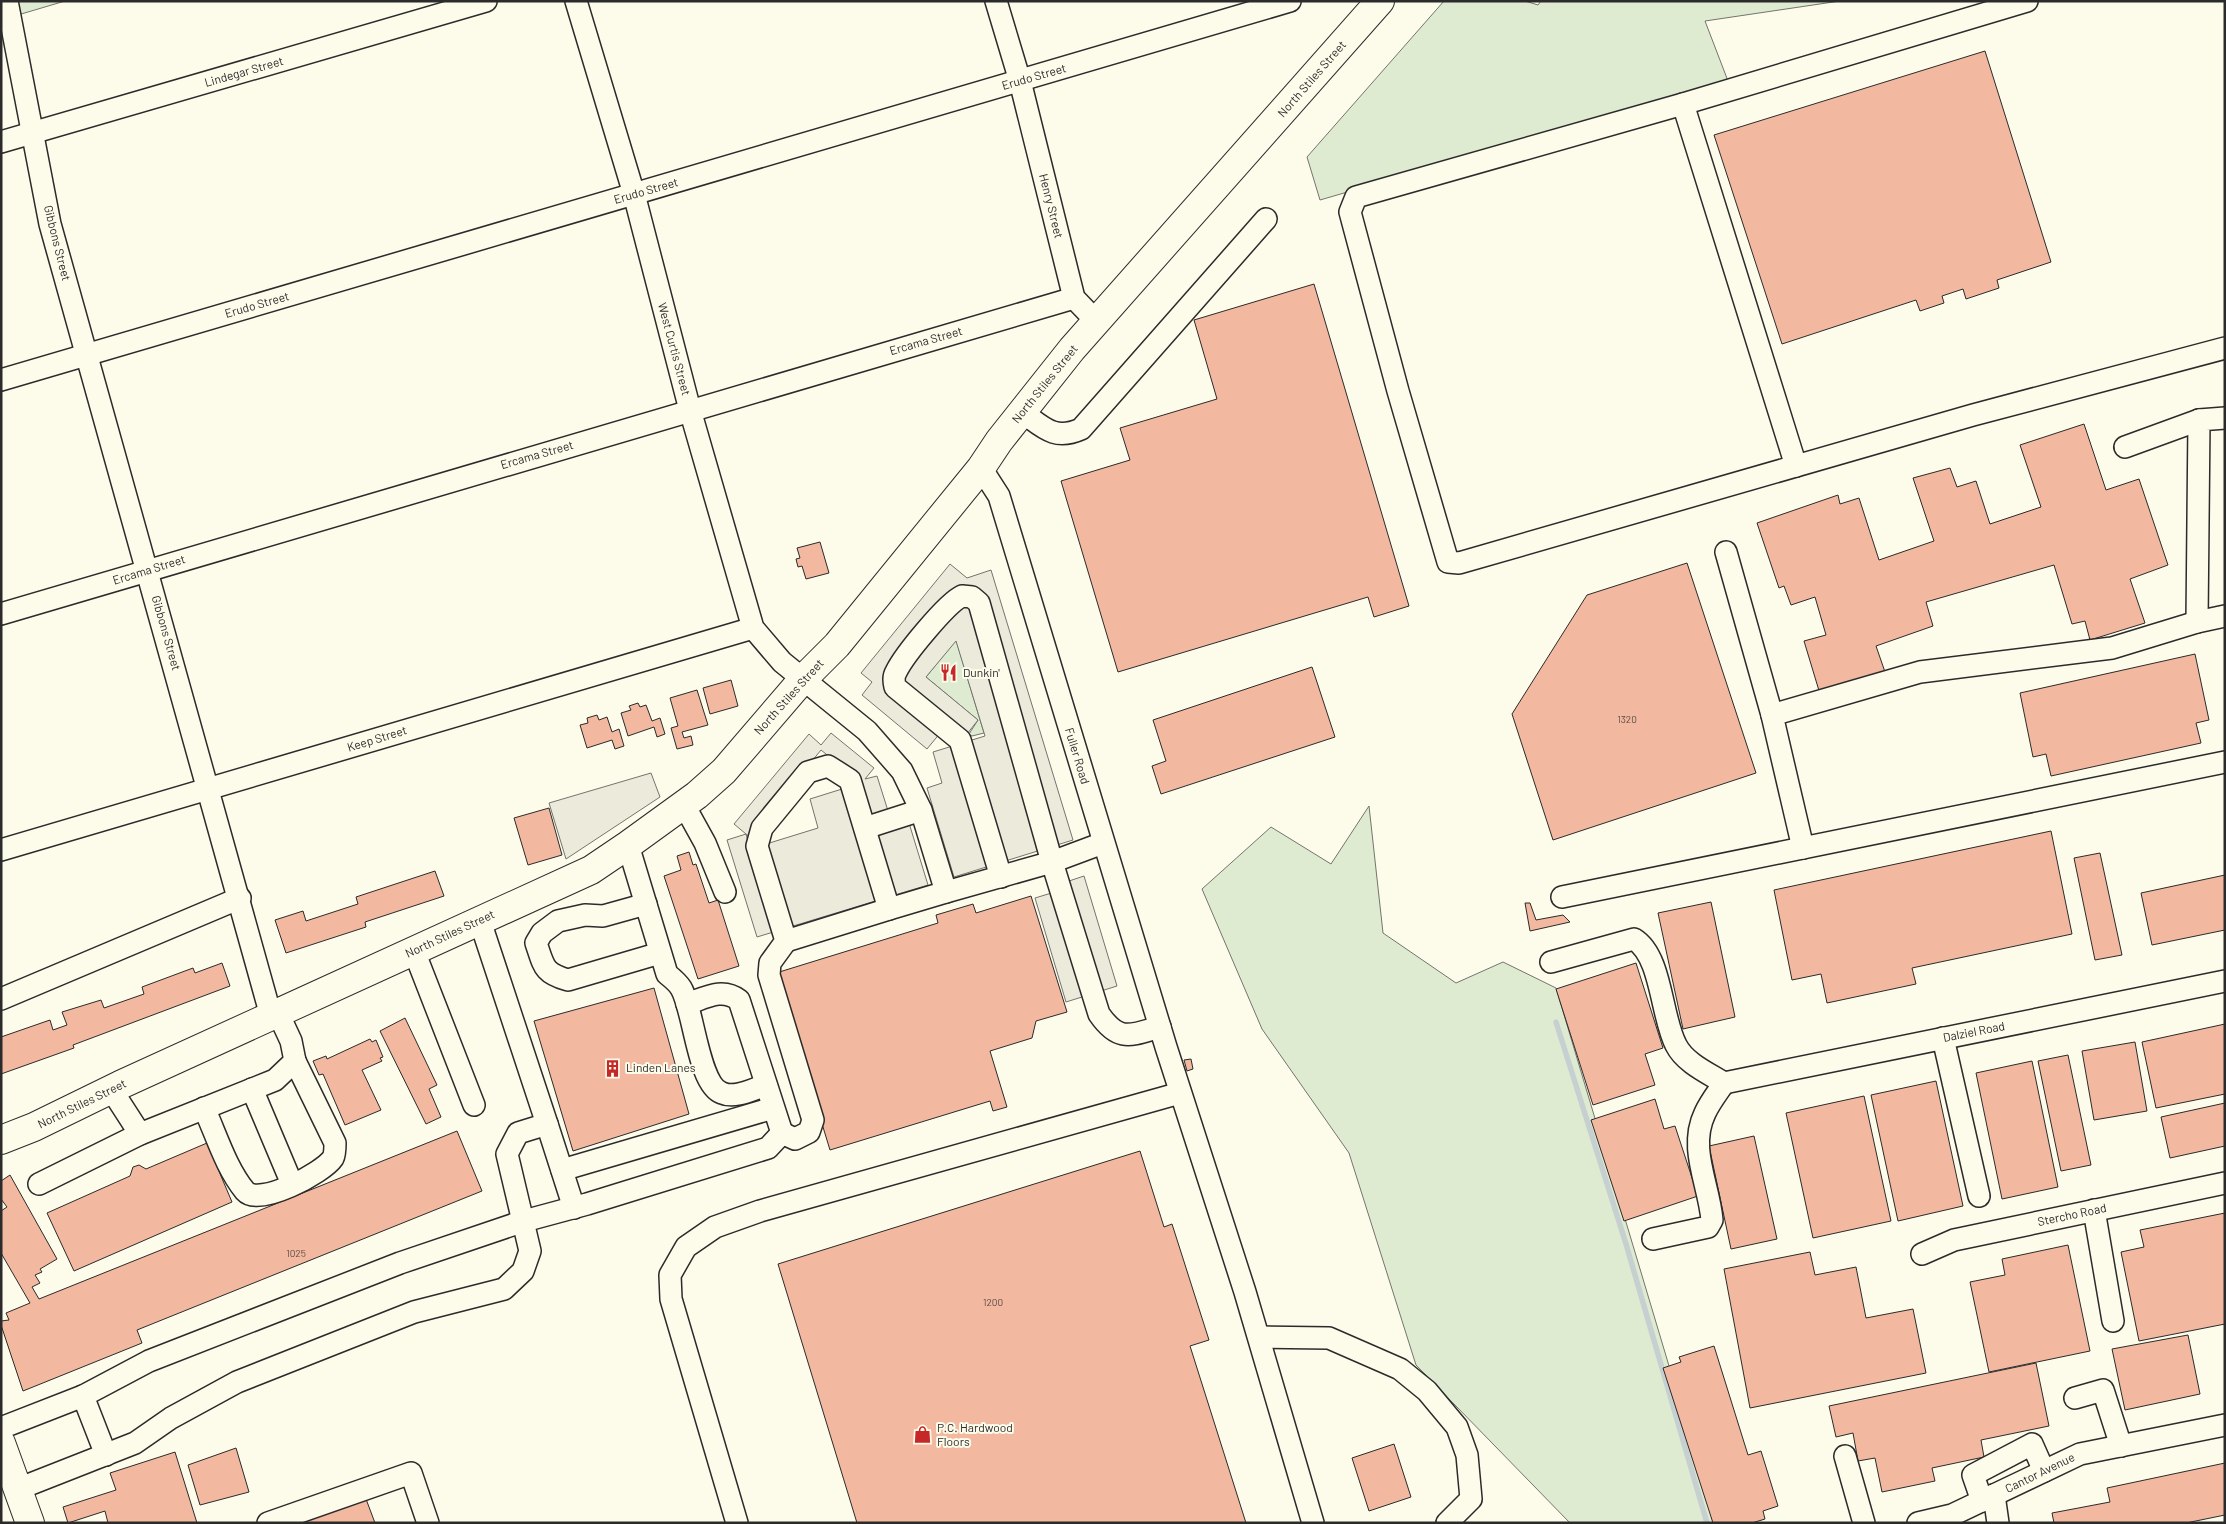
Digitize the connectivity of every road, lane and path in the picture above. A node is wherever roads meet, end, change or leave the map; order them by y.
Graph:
1 (7, 1) edge
2 (486, 1) edge
3 (576, 1) edge
4 (996, 1) edge
5 (1290, 1) edge
6 (1380, 1) edge
7 (2027, 1) edge
8 (1360, 11) edge
9 (1020, 81) junction
10 (1683, 104) junction
11 (33, 133) junction
12 (1, 142) edge
13 (634, 194) junction
14 (1266, 219) dead end
15 (1074, 298) junction
16 (1098, 323) junction
17 (2225, 348) edge
18 (87, 355) junction
19 (1, 380) edge
20 (690, 410) junction
21 (1022, 412) junction
22 (2225, 418) edge
23 (2199, 420) junction
24 (2125, 447) dead end
25 (1796, 466) junction
26 (981, 468) junction
27 (1726, 552) dead end
28 (148, 570) junction
29 (1, 614) edge
30 (2225, 616) edge
31 (2197, 622) junction
32 (754, 628) junction
33 (803, 679) junction
34 (1772, 715) junction
35 (2225, 762) edge
36 (209, 789) junction
37 (684, 805) junction
38 (921, 810) junction
39 (865, 828) junction
40 (1103, 843) junction
41 (628, 845) junction
42 (1803, 848) junction
43 (1, 850) edge
44 (1052, 862) junction
45 (1001, 877) junction
46 (725, 892) dead end
47 (946, 892) junction
48 (1562, 897) dead end
49 (240, 898) junction
50 (646, 904) junction
51 (889, 909) junction
52 (480, 921) junction
53 (786, 941) junction
54 (414, 951) junction
55 (660, 953) junction
56 (1551, 962) dead end
57 (2225, 981) edge
58 (1, 999) edge
59 (687, 1004) junction
60 (275, 1014) junction
61 (1163, 1037) junction
62 (1943, 1038) junction
63 (295, 1061) junction
64 (1724, 1083) junction
65 (766, 1085) junction
66 (112, 1089) junction
67 (252, 1089) junction
68 (1180, 1093) junction
69 (474, 1105) dead end
70 (204, 1108) junction
71 (774, 1108) junction
72 (547, 1124) junction
73 (782, 1133) junction
74 (140, 1134) junction
75 (1, 1140) edge
76 (562, 1170) junction
77 (2225, 1183) edge
78 (39, 1184) dead end
79 (292, 1184) junction
80 (1979, 1196) dead end
81 (574, 1208) junction
82 (2094, 1210) junction
83 (524, 1221) junction
84 (1654, 1239) dead end
85 (1922, 1254) dead end
86 (2113, 1321) dead end
87 (1259, 1337) junction
88 (83, 1396) junction
89 (2075, 1398) dead end
90 (2225, 1425) edge
91 (1, 1428) edge
92 (2120, 1446) junction
93 (106, 1455) junction
94 (1845, 1456) dead end
95 (7, 1466) edge
96 (2044, 1471) junction
97 (1988, 1498) junction
98 (30, 1523) edge
99 (268, 1523) edge
100 (428, 1523) edge
101 (738, 1523) edge
102 (1313, 1523) edge
103 (1447, 1523) edge
104 (1864, 1523) edge
105 (1918, 1523) edge
106 (1998, 1523) edge

1 - 11 street, Gibbons Street
2 - 11 street, Lindegar Street
3 - 13 street, West Curtis Street
4 - 9 street, Henry Street
5 - 9 street, Erudo Street
6 - 8 main road, North Stiles Street
7 - 10 street
8 - 16 main road, North Stiles Street
9 - 13 street, Erudo Street
9 - 15 street, Henry Street
10 - 25 street
10 - 25 street
11 - 12 street, Lindegar Street
11 - 18 street, Gibbons Street
13 - 18 street, Erudo Street
13 - 20 street, West Curtis Street
14 - 21 street
15 - 16 street, Henry Street
15 - 20 street, Ercama Street
16 - 21 main road, North Stiles Street
17 - 25 street
18 - 19 street, Erudo Street
18 - 28 street, Gibbons Street
20 - 28 street, Ercama Street
20 - 32 street, West Curtis Street
21 - 26 main road, North Stiles Street
22 - 23 street
23 - 24 street
23 - 31 street
26 - 33 main road, North Stiles Street
26 - 40 street, Fuller Road
27 - 34 street
28 - 29 street, Ercama Street
28 - 36 street, Gibbons Street
30 - 31 street
31 - 34 street
32 - 33 street, West Curtis Street
32 - 36 street, Keep Street
33 - 37 main road, North Stiles Street
33 - 38 street, West Curtis Street
34 - 42 street
35 - 42 street
36 - 43 street, Keep Street
36 - 49 street, Gibbons Street
37 - 41 main road, North Stiles Street
37 - 46 street
38 - 39 street
38 - 47 street, West Curtis Street
39 - 51 street
39 - 53 street
40 - 44 street
40 - 61 street, Fuller Road
41 - 50 street
41 - 52 main road, North Stiles Street
42 - 48 street
44 - 45 street
44 - 45 street
44 - 61 street
45 - 47 street
47 - 51 street
49 - 58 street
49 - 60 street, Gibbons Street
50 - 55 street
50 - 55 street
51 - 53 street
52 - 54 main road, North Stiles Street
52 - 72 street
53 - 73 street
54 - 60 main road, North Stiles Street
54 - 69 street
55 - 59 street
56 - 64 street
57 - 62 street, Dalziel Road
59 - 65 street
59 - 65 street
60 - 63 street, Gibbons Street
60 - 66 main road, North Stiles Street
61 - 68 street, Fuller Road
62 - 64 street, Dalziel Road
62 - 80 street
63 - 67 street
63 - 79 street, Gibbons Street
64 - 84 street
65 - 71 street
66 - 74 street
66 - 75 main road, North Stiles Street
67 - 70 street
67 - 79 street
68 - 87 street, Fuller Road
68 - 101 street
70 - 74 street
70 - 79 street, Gibbons Street
71 - 73 street
71 - 76 street
72 - 76 street
72 - 83 street
73 - 81 street
74 - 78 street
76 - 81 street
77 - 82 street, Stercho Road
81 - 83 street
82 - 85 street, Stercho Road
82 - 86 street
83 - 88 street
83 - 93 street
87 - 102 street, Fuller Road
87 - 103 street
88 - 91 street
88 - 93 street
89 - 92 street
90 - 92 street, Cantor Avenue
92 - 96 street, Cantor Avenue
93 - 95 street
94 - 104 street
95 - 98 main road
96 - 97 street, Cantor Avenue
96 - 97 street
97 - 105 street, Cantor Avenue
97 - 106 street
99 - 100 street

